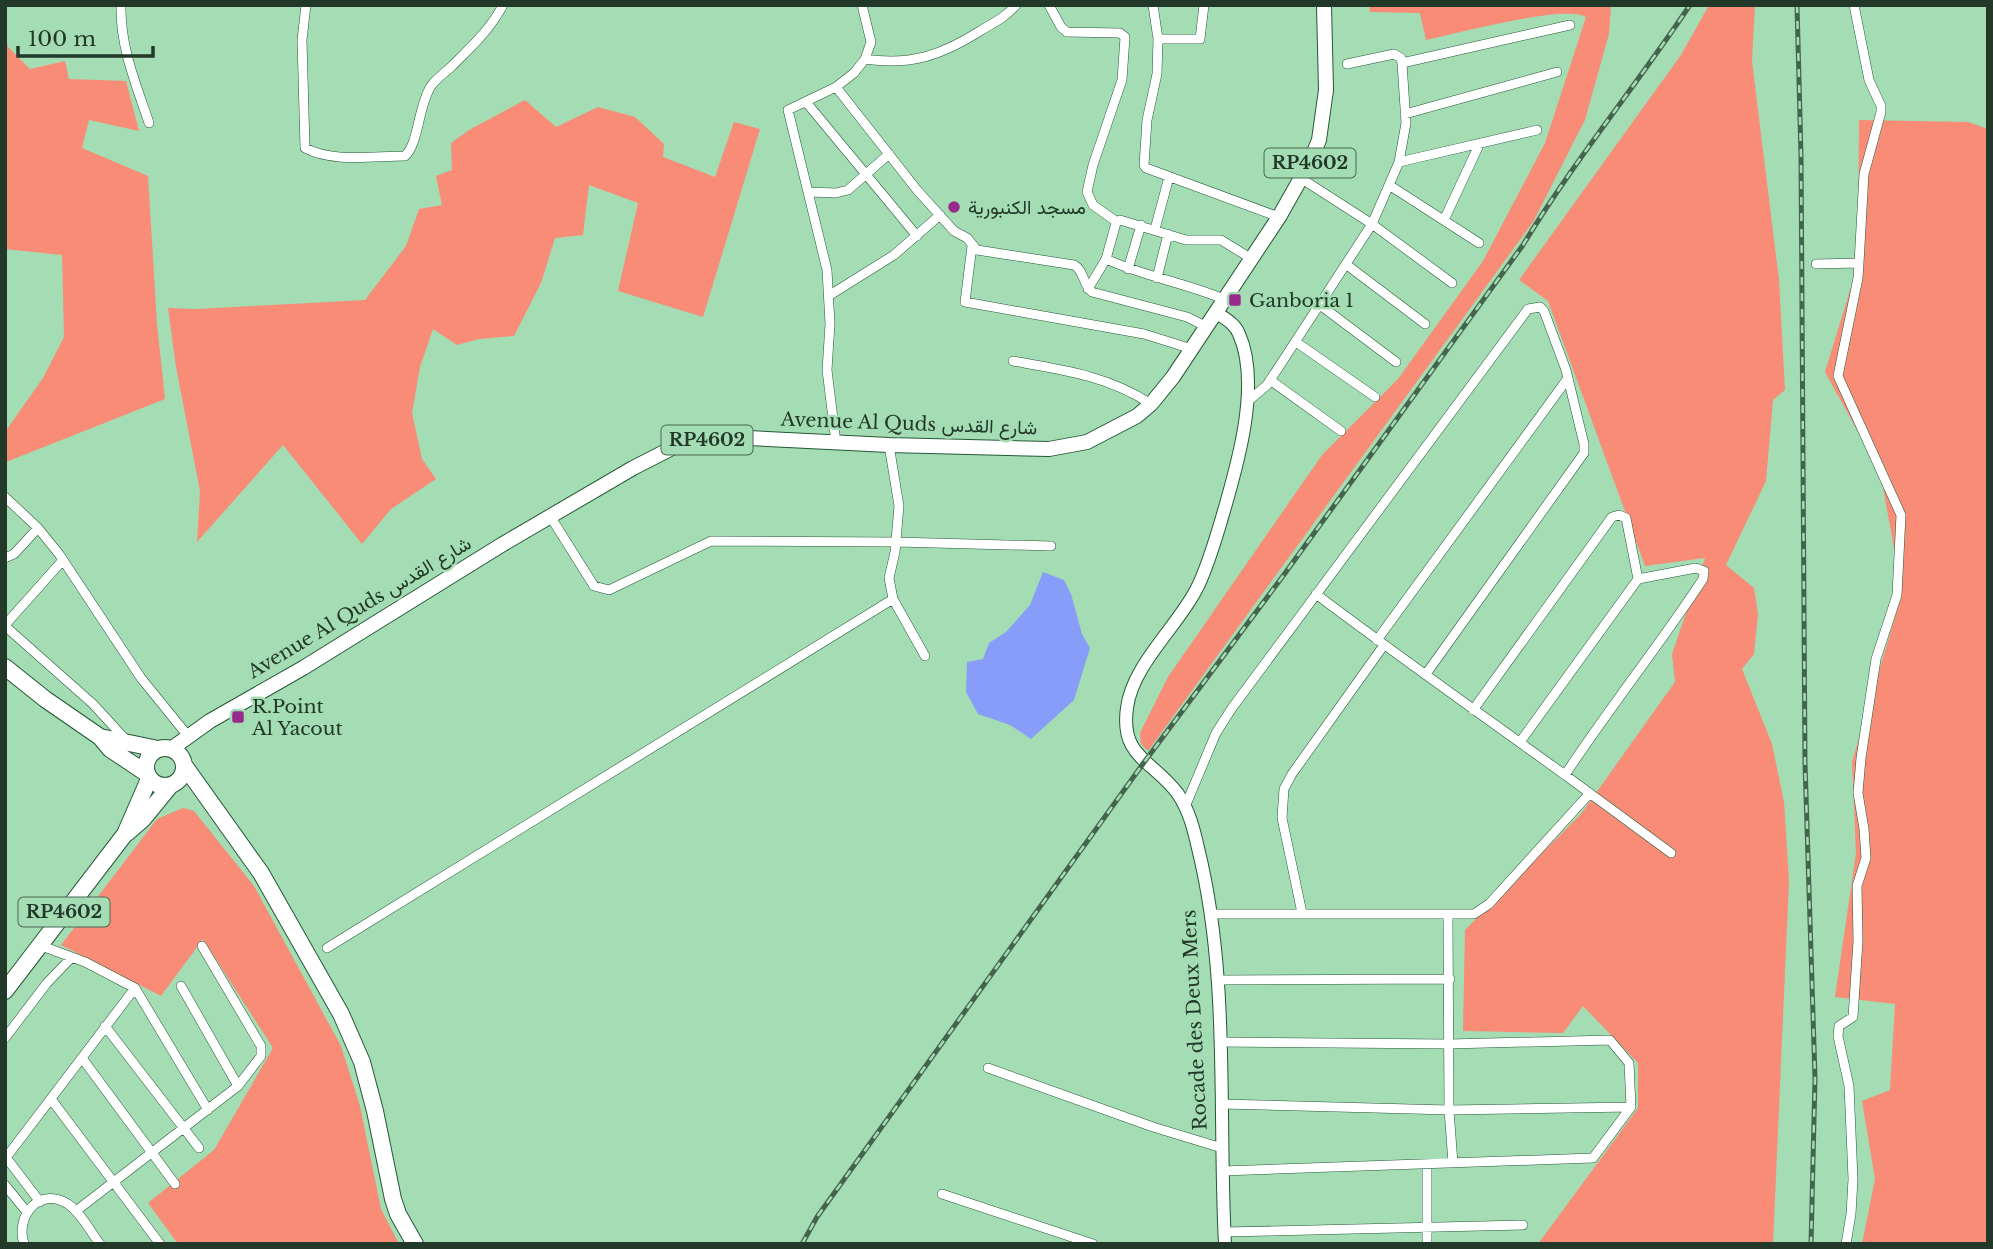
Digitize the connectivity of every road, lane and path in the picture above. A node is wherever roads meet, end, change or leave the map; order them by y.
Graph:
1 (121, 5) edge
2 (306, 5) edge
3 (503, 5) edge
4 (862, 5) edge
5 (1016, 5) edge
6 (1049, 5) edge
7 (1153, 5) edge
8 (1204, 5) edge
9 (1324, 5) edge
10 (1854, 5) edge
11 (1570, 24) dead end
12 (1158, 39) junction
13 (865, 59) junction
14 (1402, 63) junction
15 (1347, 64) dead end
16 (1557, 72) dead end
17 (836, 87) junction
18 (806, 102) junction
19 (1405, 114) junction
20 (149, 123) dead end
21 (1537, 130) dead end
22 (1480, 143) junction
23 (889, 154) junction
24 (1399, 162) junction
25 (865, 174) junction
26 (1170, 177) junction
27 (1302, 179) junction
28 (1389, 185) junction
29 (810, 192) junction
30 (940, 215) junction
31 (1279, 217) junction
32 (1444, 220) junction
33 (1117, 222) junction
34 (1141, 225) junction
35 (1372, 225) junction
36 (1155, 229) junction
37 (1168, 234) junction
38 (917, 236) junction
39 (1479, 243) dead end
40 (972, 246) junction
41 (1252, 259) junction
42 (1107, 260) junction
43 (1859, 263) junction
44 (1816, 264) dead end
45 (1347, 265) junction
46 (1128, 270) junction
47 (1157, 278) junction
48 (1452, 283) dead end
49 (1088, 289) junction
50 (830, 295) junction
51 (1226, 300) junction
52 (1320, 305) junction
53 (1217, 313) junction
54 (1424, 324) dead end
55 (1207, 327) junction
56 (1296, 342) junction
57 (1192, 349) junction
58 (1013, 361) dead end
59 (1396, 362) dead end
60 (1568, 378) junction
61 (1270, 380) junction
62 (1376, 397) dead end
63 (1247, 402) junction
64 (1152, 404) junction
65 (1341, 431) dead end
66 (836, 443) junction
67 (889, 445) junction
68 (5, 497) edge
69 (550, 516) junction
70 (38, 528) junction
71 (896, 542) junction
72 (1051, 546) dead end
73 (5, 558) edge
74 (63, 561) junction
75 (1638, 579) junction
76 (1316, 594) junction
77 (893, 599) junction
78 (5, 626) edge
79 (1381, 643) junction
80 (925, 656) dead end
81 (5, 667) edge
82 (1426, 674) junction
83 (1473, 710) junction
84 (194, 732) junction
85 (100, 737) junction
86 (1520, 742) junction
87 (129, 743) junction
88 (174, 764) junction
89 (1565, 775) junction
90 (147, 776) junction
91 (1590, 793) junction
92 (1185, 807) junction
93 (125, 834) junction
94 (1671, 853) dead end
95 (1302, 913) junction
96 (1211, 914) junction
97 (1448, 915) junction
98 (39, 945) junction
99 (202, 946) dead end
100 (327, 948) dead end
101 (72, 957) junction
102 (1450, 979) junction
103 (1217, 980) junction
104 (181, 986) dead end
105 (135, 988) junction
106 (5, 991) edge
107 (105, 1026) junction
108 (5, 1038) edge
109 (1220, 1042) junction
110 (1449, 1044) junction
111 (82, 1058) junction
112 (988, 1068) dead end
113 (238, 1086) junction
114 (51, 1099) junction
115 (1222, 1104) junction
116 (1631, 1107) junction
117 (1450, 1110) junction
118 (208, 1111) junction
119 (183, 1128) junction
120 (199, 1148) dead end
121 (1222, 1149) junction
122 (152, 1153) junction
123 (6, 1158) edge
124 (1453, 1163) junction
125 (1427, 1164) junction
126 (1222, 1171) junction
127 (114, 1183) junction
128 (176, 1184) dead end
129 (5, 1185) edge
130 (942, 1194) dead end
131 (40, 1202) junction
132 (26, 1211) junction
133 (76, 1211) junction
134 (1523, 1225) dead end
135 (1428, 1228) junction
136 (1225, 1238) edge
137 (24, 1244) edge
138 (100, 1244) edge
139 (160, 1244) edge
140 (415, 1244) edge
141 (1093, 1244) edge
142 (1427, 1244) edge
143 (1846, 1244) edge

1 - 20 street
2 - 3 street
4 - 13 street
5 - 13 street
6 - 33 street
7 - 12 street
8 - 12 street
9 - 27 main road, Avenue Al Quds شارع القدس / RP4602
10 - 43 street
11 - 14 street
12 - 26 street
13 - 17 street
14 - 15 street
14 - 19 street
16 - 19 street
17 - 18 street
17 - 23 street
18 - 25 street
18 - 29 street
19 - 24 street
21 - 22 street
22 - 24 street
22 - 32 street
23 - 25 street
23 - 30 street
24 - 28 street
25 - 29 street
25 - 38 street
26 - 31 street
26 - 36 street
27 - 31 main road, Avenue Al Quds شارع القدس / RP4602
27 - 35 street
28 - 32 street
28 - 35 street
29 - 50 street
30 - 38 street
30 - 40 street
31 - 41 main road, Avenue Al Quds شارع القدس / RP4602
32 - 39 street
33 - 34 street
33 - 42 street
34 - 36 street
34 - 46 street
35 - 45 street
35 - 48 street
36 - 37 street
37 - 41 street
37 - 47 street
38 - 50 street
40 - 49 street
40 - 57 street
41 - 51 main road, Avenue Al Quds شارع القدس / RP4602
42 - 46 street
42 - 49 street
43 - 44 street
43 - 143 street
45 - 52 street
45 - 54 street
46 - 47 street
47 - 51 street
49 - 55 street
50 - 66 street
51 - 53 main road, Avenue Al Quds شارع القدس / RP4602
52 - 56 street
52 - 59 street
53 - 55 main road, Avenue Al Quds شارع القدس / RP4602
53 - 63 main road, Rocade des Deux Mers
55 - 57 main road, Avenue Al Quds شارع القدس / RP4602
56 - 61 street
56 - 62 street
57 - 64 main road, Avenue Al Quds شارع القدس / RP4602
58 - 64 street
60 - 76 street
60 - 79 street
60 - 82 street
61 - 63 street
61 - 65 street
63 - 92 main road, Rocade des Deux Mers
64 - 67 main road, Avenue Al Quds شارع القدس / RP4602
66 - 67 main road, Avenue Al Quds شارع القدس / RP4602
66 - 69 main road, Avenue Al Quds شارع القدس / RP4602
67 - 71 street
68 - 70 street
69 - 71 street
69 - 84 main road, Avenue Al Quds شارع القدس / RP4602
70 - 73 street
70 - 74 street
71 - 72 street
71 - 77 street
74 - 78 street
74 - 84 street
75 - 83 street
75 - 86 street
75 - 89 street
76 - 79 street
76 - 92 street
77 - 80 street
77 - 100 street
78 - 87 street
79 - 82 street
79 - 95 street
81 - 85 highway
82 - 83 street
83 - 86 street
84 - 88 main road, Avenue Al Quds شارع القدس / RP4602
85 - 87 highway
85 - 90 highway
86 - 89 street
87 - 88 highway
88 - 90 highway
88 - 90 highway, RP4602
88 - 93 highway, Avenue Al Quds شارع القدس / RP4602
88 - 140 highway
89 - 91 street
90 - 93 highway, Avenue Al Quds شارع القدس / RP4602
91 - 94 street
91 - 97 street
92 - 96 main road, Rocade des Deux Mers
93 - 98 highway, Avenue Al Quds شارع القدس / RP4602
95 - 96 street
95 - 97 street
96 - 103 main road, Rocade des Deux Mers
97 - 102 street
98 - 101 street
98 - 106 highway, Avenue Al Quds شارع القدس / RP4602
99 - 113 street
101 - 105 street
101 - 108 street
102 - 103 street
102 - 110 street
103 - 109 main road, Rocade des Deux Mers
104 - 113 street
105 - 107 street
105 - 118 street
107 - 111 street
107 - 119 street
109 - 110 street
109 - 115 main road, Rocade des Deux Mers
110 - 116 street
110 - 117 street
111 - 114 street
111 - 122 street
112 - 121 street
113 - 118 street
114 - 123 street
114 - 127 street
115 - 117 street
115 - 121 main road, Rocade des Deux Mers
116 - 117 street
116 - 124 street
117 - 124 street
118 - 119 street
119 - 120 street
119 - 122 street
121 - 126 main road, Rocade des Deux Mers
122 - 127 street
122 - 128 street
123 - 131 street
124 - 125 street
125 - 126 street
125 - 135 street
126 - 136 main road, Rocade des Deux Mers
127 - 133 street
127 - 139 street
129 - 132 street
130 - 141 street
131 - 132 street
131 - 133 street
132 - 137 street
133 - 138 street
134 - 135 street
135 - 136 street
135 - 142 street

